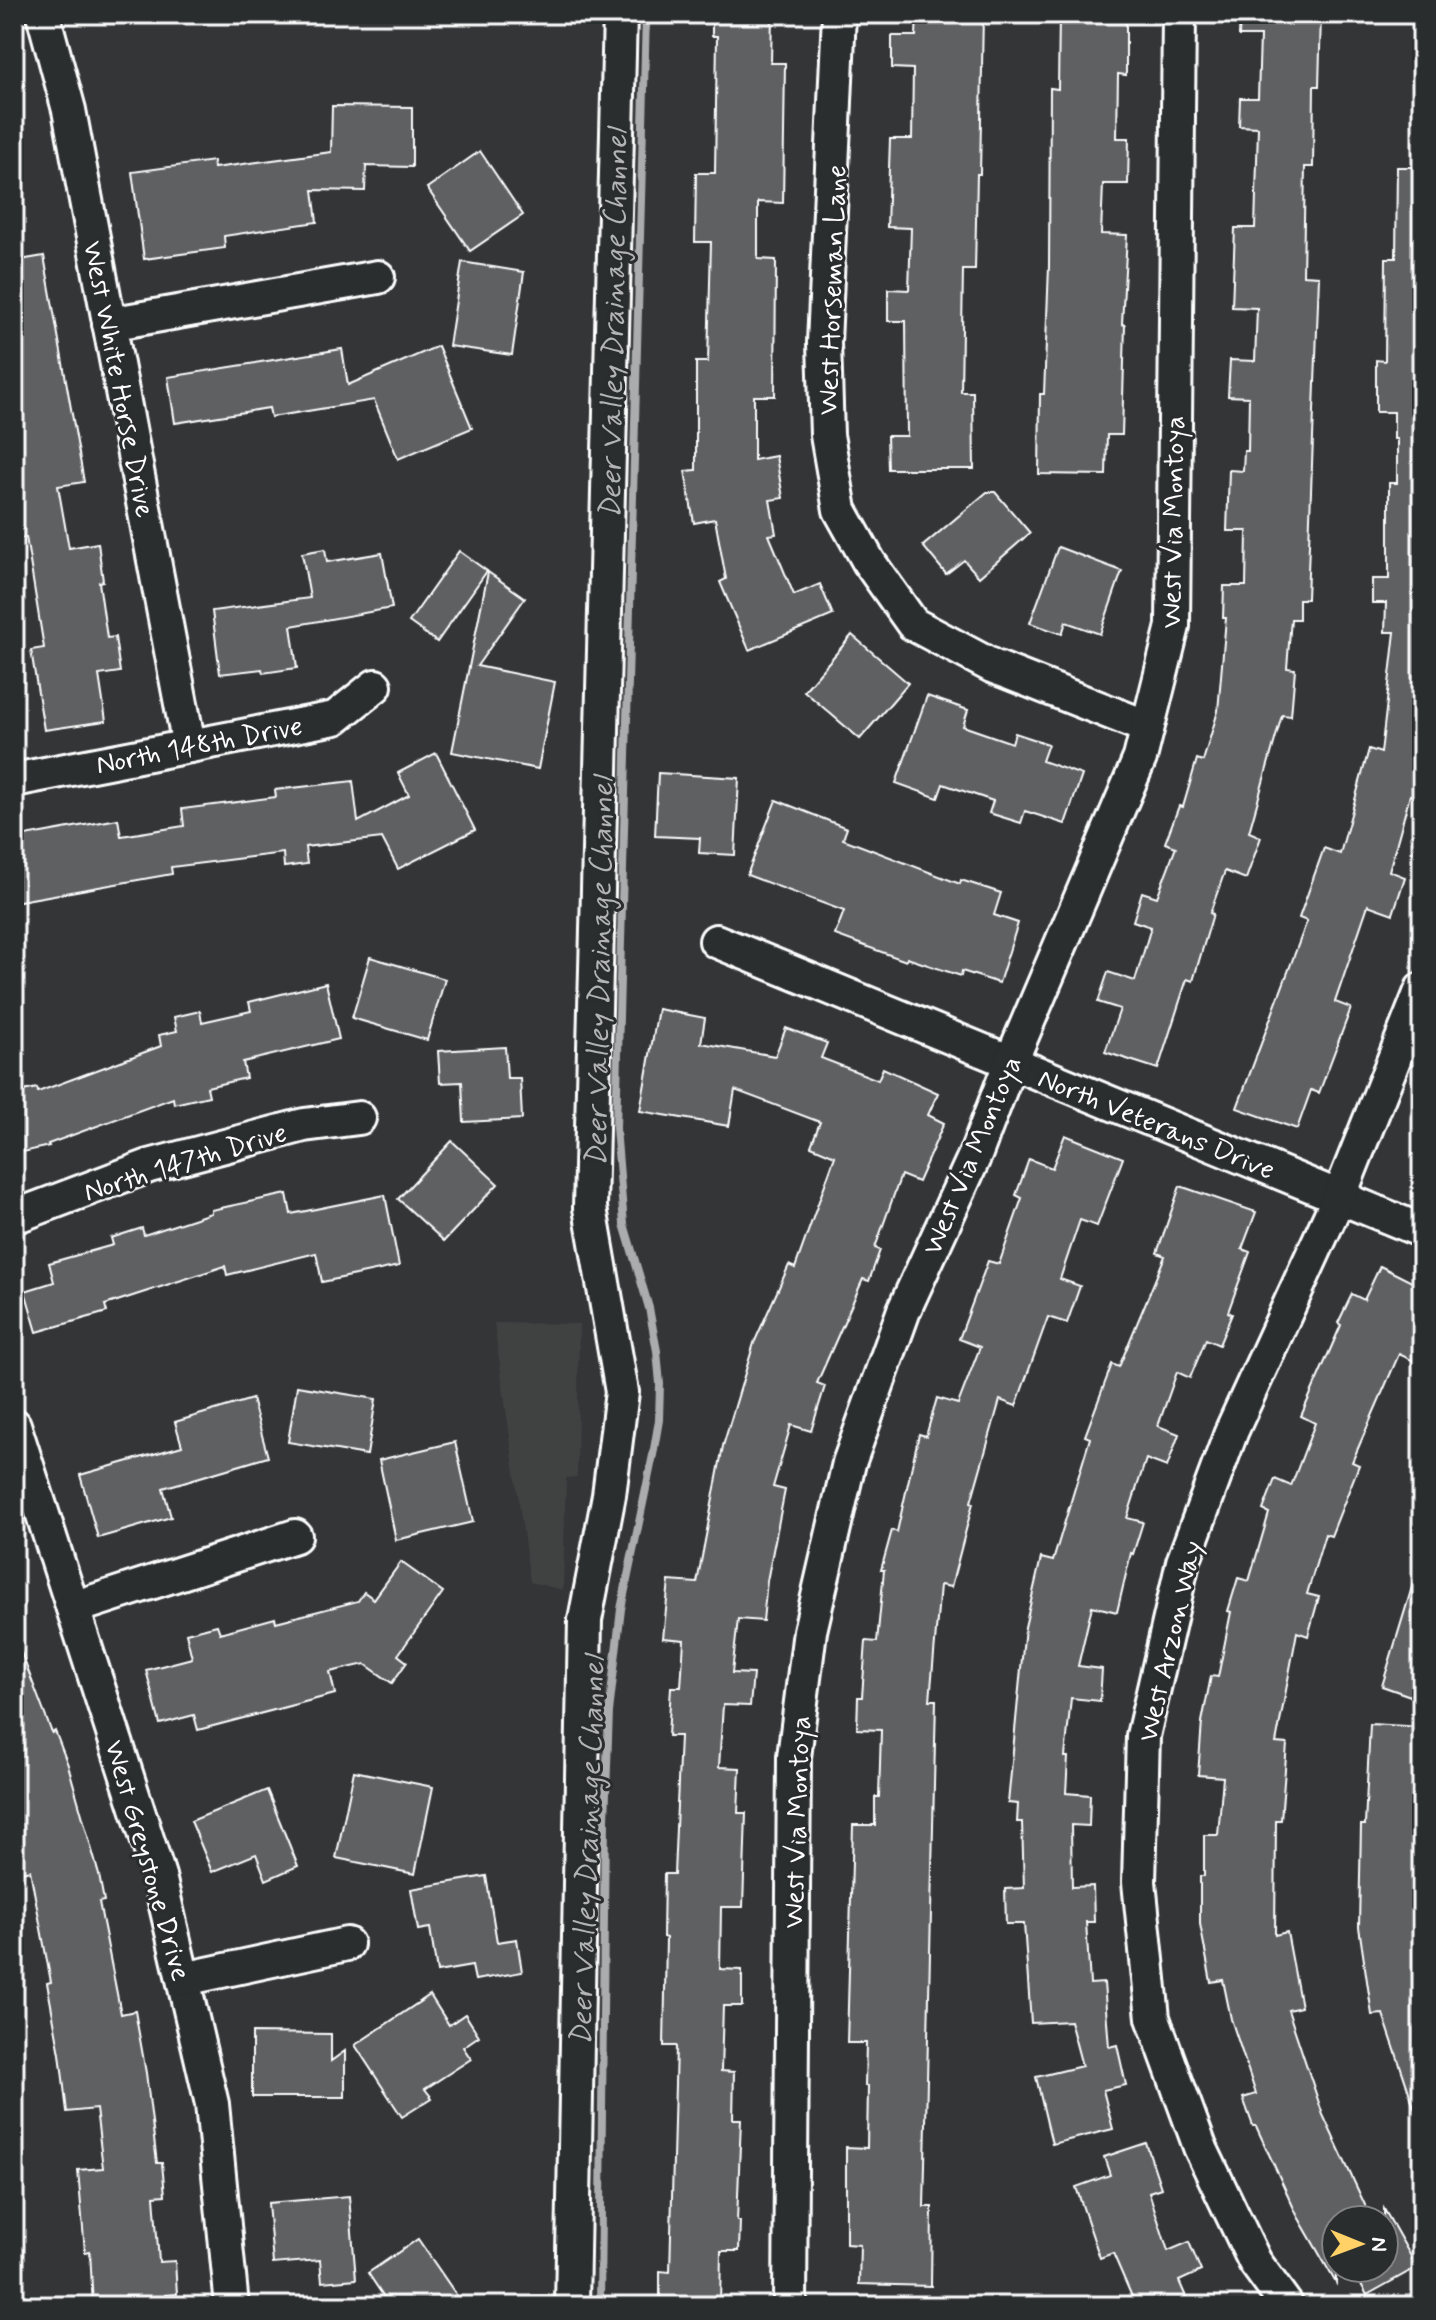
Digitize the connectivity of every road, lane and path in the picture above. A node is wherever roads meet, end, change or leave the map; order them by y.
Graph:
1 (43, 14) edge
2 (620, 14) edge
3 (839, 14) edge
4 (1179, 14) edge
5 (378, 277) dead end
6 (109, 324) junction
7 (375, 686) dead end
8 (1147, 727) junction
9 (189, 746) junction
10 (14, 780) edge
11 (716, 941) dead end
12 (1422, 989) edge
13 (1010, 1064) junction
14 (359, 1118) dead end
15 (1339, 1197) junction
16 (14, 1217) edge
17 (1422, 1231) edge
18 (14, 1425) edge
19 (295, 1536) dead end
20 (73, 1608) junction
21 (347, 1944) dead end
22 (184, 1979) junction
23 (232, 2306) edge
24 (572, 2306) edge
25 (790, 2306) edge
26 (1287, 2306) edge

1 - 6 street, West White Horse Drive
2 - 24 street
3 - 8 street, West Horseman Lane
4 - 8 street, West Via Montoya
5 - 6 street
6 - 9 street, West White Horse Drive
7 - 9 street, North 148th Drive
8 - 13 street, West Via Montoya
9 - 10 street, North 148th Drive
11 - 13 street, North Veterans Drive
12 - 15 street, West Arzon Way
13 - 15 street, North Veterans Drive
13 - 25 street, West Via Montoya
14 - 16 street, North 147th Drive
15 - 17 street, North Veterans Drive
15 - 26 street, West Arzon Way
18 - 20 street, West Greystone Drive
19 - 20 street
20 - 22 street, West Greystone Drive
21 - 22 street
22 - 23 street, West Greystone Drive

